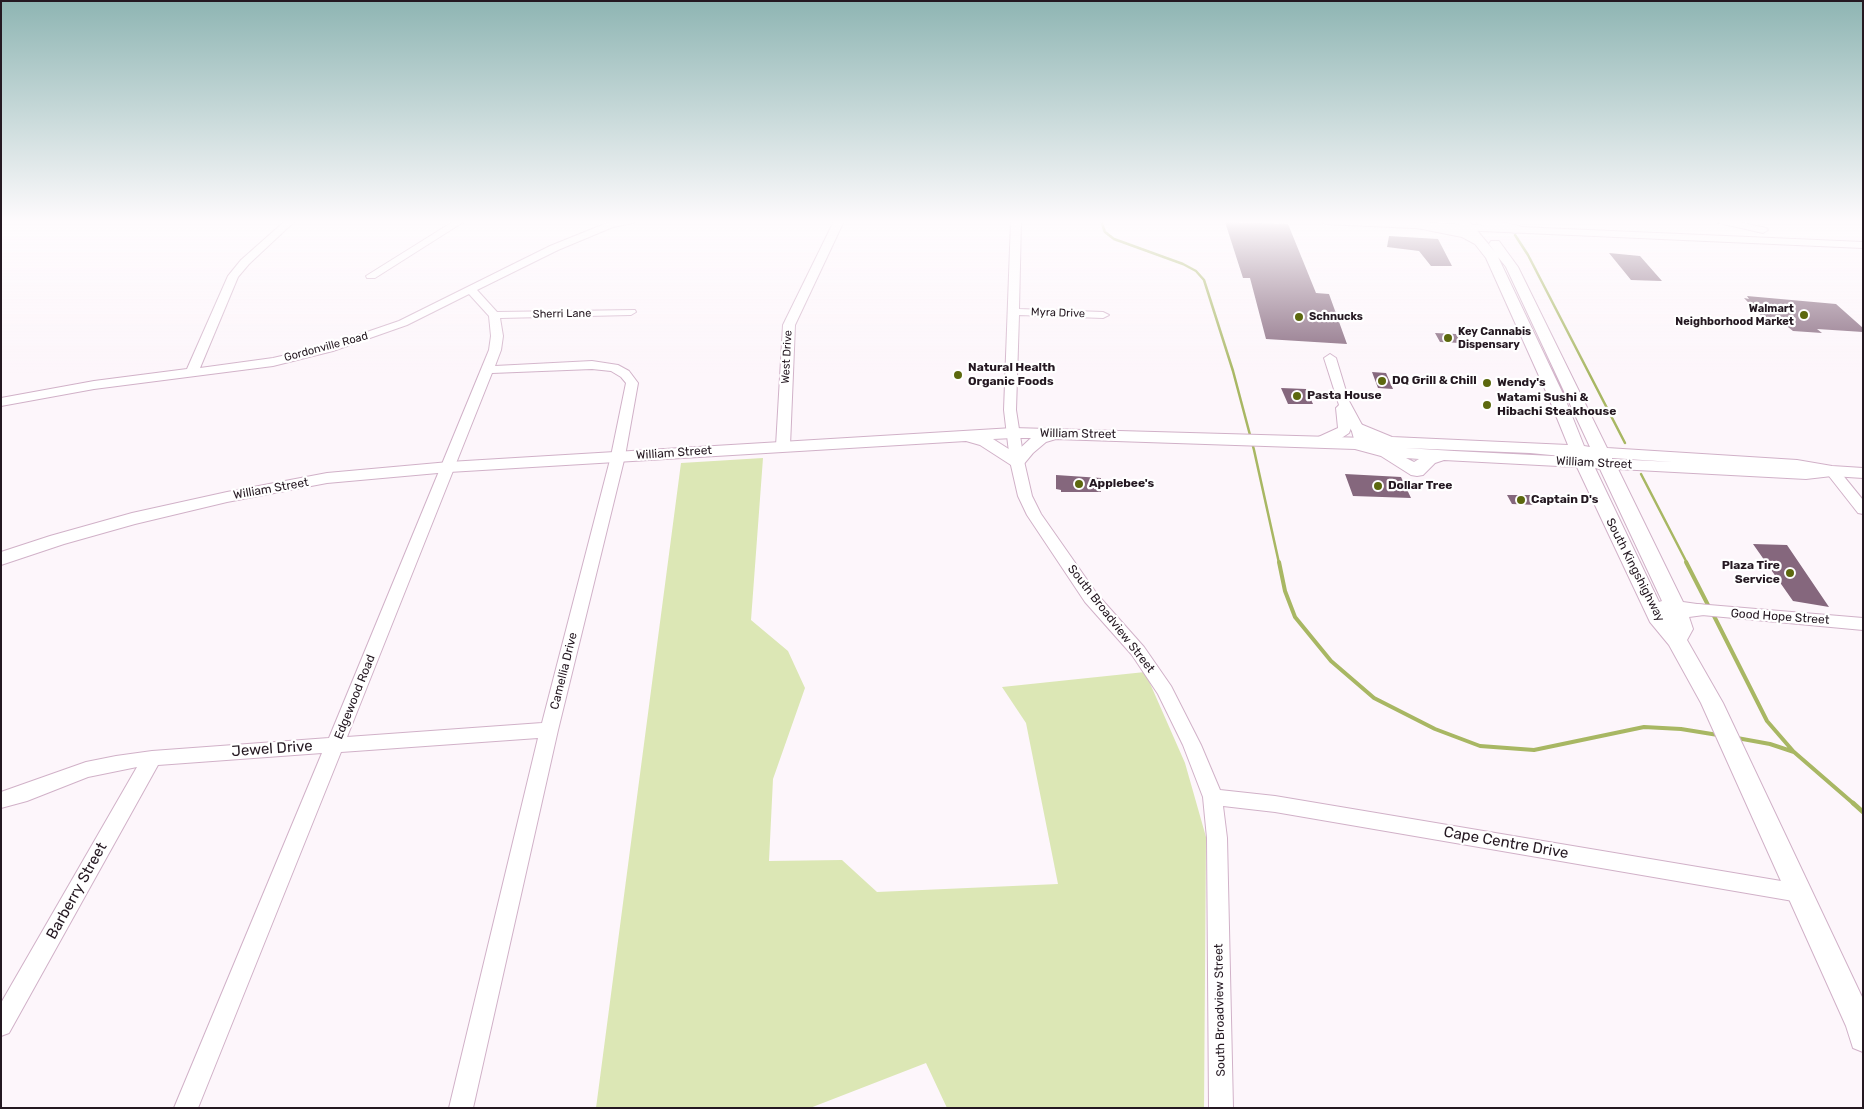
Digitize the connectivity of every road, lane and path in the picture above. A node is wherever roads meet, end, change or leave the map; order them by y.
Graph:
1 (236, 273) edge
2 (377, 273) edge
3 (505, 273) edge
4 (814, 273) edge
5 (1015, 273) edge
6 (1500, 273) edge
7 (1515, 273) edge
8 (371, 276) dead end
9 (471, 290) junction
10 (631, 312) dead end
11 (1014, 312) junction
12 (494, 315) junction
13 (1103, 315) dead end
14 (1330, 358) dead end
15 (487, 370) junction
16 (191, 374) junction
17 (1344, 401) junction
18 (1, 402) edge
19 (1567, 424) junction
20 (1589, 426) junction
21 (1013, 434) junction
22 (1056, 434) junction
23 (966, 436) junction
24 (1357, 436) junction
25 (1220, 438) joint
26 (1286, 441) joint
27 (1319, 442) junction
28 (784, 446) junction
29 (1386, 447) junction
30 (1530, 448) junction
31 (1445, 455) joint
32 (618, 456) junction
33 (1580, 457) junction
34 (1605, 458) junction
35 (1546, 460) junction
36 (1646, 460) junction
37 (1017, 461) junction
38 (450, 467) junction
39 (1832, 471) junction
40 (1863, 473) edge
41 (1616, 482) junction
42 (1593, 484) junction
43 (1863, 510) edge
44 (1, 559) edge
45 (1642, 587) junction
46 (1673, 601) junction
47 (1697, 610) joint
48 (1863, 624) edge
49 (1677, 640) junction
50 (549, 730) junction
51 (336, 744) junction
52 (152, 758) junction
53 (1212, 797) junction
54 (1, 800) edge
55 (1799, 893) junction
56 (1, 1025) edge
57 (1862, 1030) edge
58 (186, 1108) edge
59 (461, 1108) edge
60 (1221, 1108) edge

1 - 16 street
2 - 8 street
3 - 9 street, Gordonville Road
4 - 28 street, West Drive
5 - 11 street, South Broadview Street
6 - 19 main road, South Kingshighway
7 - 20 main road, South Kingshighway
9 - 12 street
9 - 16 street, Gordonville Road
10 - 12 street, Sherri Lane
11 - 13 street, Myra Drive
11 - 21 street, South Broadview Street
12 - 15 street, Edgewood Road
14 - 17 street
15 - 32 street, Camellia Drive
15 - 38 street, Edgewood Road
16 - 18 street, Gordonville Road
17 - 24 street
17 - 27 street
19 - 30 main road
19 - 33 main road, South Kingshighway
20 - 34 main road, South Kingshighway
20 - 36 main road
21 - 22 main road, William Street
21 - 23 main road, William Street
21 - 37 street, South Broadview Street
22 - 25 main road, William Street
22 - 37 main road
23 - 28 main road, William Street
23 - 37 main road
24 - 27 main road, William Street
24 - 29 main road, William Street
25 - 26 main road, William Street
26 - 27 main road, William Street
28 - 32 main road, William Street
29 - 30 main road, William Street
29 - 31 main road
30 - 33 main road, William Street
31 - 35 main road, William Street
32 - 38 main road, William Street
32 - 50 street, Camellia Drive
33 - 34 main road, William Street
33 - 35 main road, William Street
33 - 42 main road, South Kingshighway
34 - 36 main road, William Street
34 - 41 main road, South Kingshighway
35 - 42 main road
36 - 39 main road, William Street
36 - 41 main road
37 - 53 street, South Broadview Street
38 - 44 main road, William Street
38 - 51 street, Edgewood Road
39 - 40 main road, William Street
39 - 43 street
41 - 46 main road, South Kingshighway
42 - 45 main road, South Kingshighway
45 - 46 main road
45 - 49 main road, South Kingshighway
46 - 47 main road
46 - 49 main road, South Kingshighway
47 - 48 street, Good Hope Street
49 - 55 main road, South Kingshighway
50 - 51 street, Jewel Drive
50 - 59 street, Camellia Drive
51 - 52 street, Jewel Drive
51 - 58 street, Edgewood Road
52 - 54 street, Jewel Drive
52 - 56 street, Barberry Street
53 - 55 street, Cape Centre Drive
53 - 60 street, South Broadview Street
55 - 57 main road, South Kingshighway

